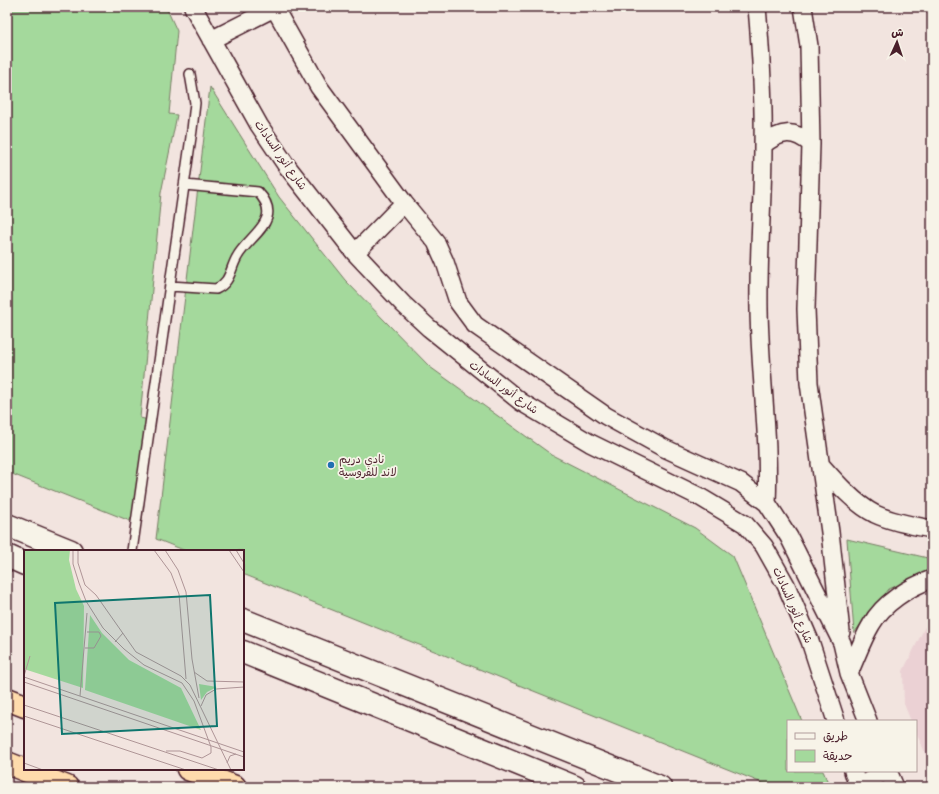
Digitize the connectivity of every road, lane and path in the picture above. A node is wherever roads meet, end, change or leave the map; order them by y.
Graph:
1 (193, 7) edge
2 (274, 7) edge
3 (757, 7) edge
4 (803, 7) edge
5 (210, 40) junction
6 (190, 74) dead end
7 (811, 144) junction
8 (763, 145) junction
9 (185, 185) junction
10 (404, 203) junction
11 (355, 253) junction
12 (170, 286) junction
13 (820, 464) junction
14 (767, 503) junction
15 (7, 526) edge
16 (932, 529) edge
17 (68, 550) edge
18 (132, 550) edge
19 (7, 556) edge
20 (24, 564) edge
21 (932, 579) edge
22 (244, 620) edge
23 (842, 643) junction
24 (244, 652) edge
25 (849, 673) junction
26 (7, 699) edge
27 (24, 706) edge
28 (836, 720) edge
29 (868, 720) edge
30 (7, 764) edge
31 (191, 770) edge
32 (853, 772) edge
33 (886, 772) edge
34 (888, 772) edge
35 (67, 787) edge
36 (235, 787) edge
37 (575, 787) edge
38 (660, 787) edge
39 (858, 787) edge
40 (894, 787) edge

1 - 5 street, شارع أنور السادات
2 - 5 street
2 - 10 street
3 - 8 street
4 - 7 street
5 - 11 street, شارع أنور السادات
6 - 9 lane
7 - 8 street
7 - 13 street
8 - 14 street
9 - 12 lane
9 - 12 lane
10 - 11 street
10 - 14 street
11 - 28 street, شارع أنور السادات
12 - 18 lane
13 - 16 street
13 - 23 street
14 - 23 street
15 - 17 street
19 - 20 street
21 - 25 street
22 - 38 street
23 - 25 street
24 - 37 street
25 - 29 street
26 - 27 highway
30 - 35 highway
31 - 36 highway
32 - 39 street
33 - 39 street
34 - 40 street

